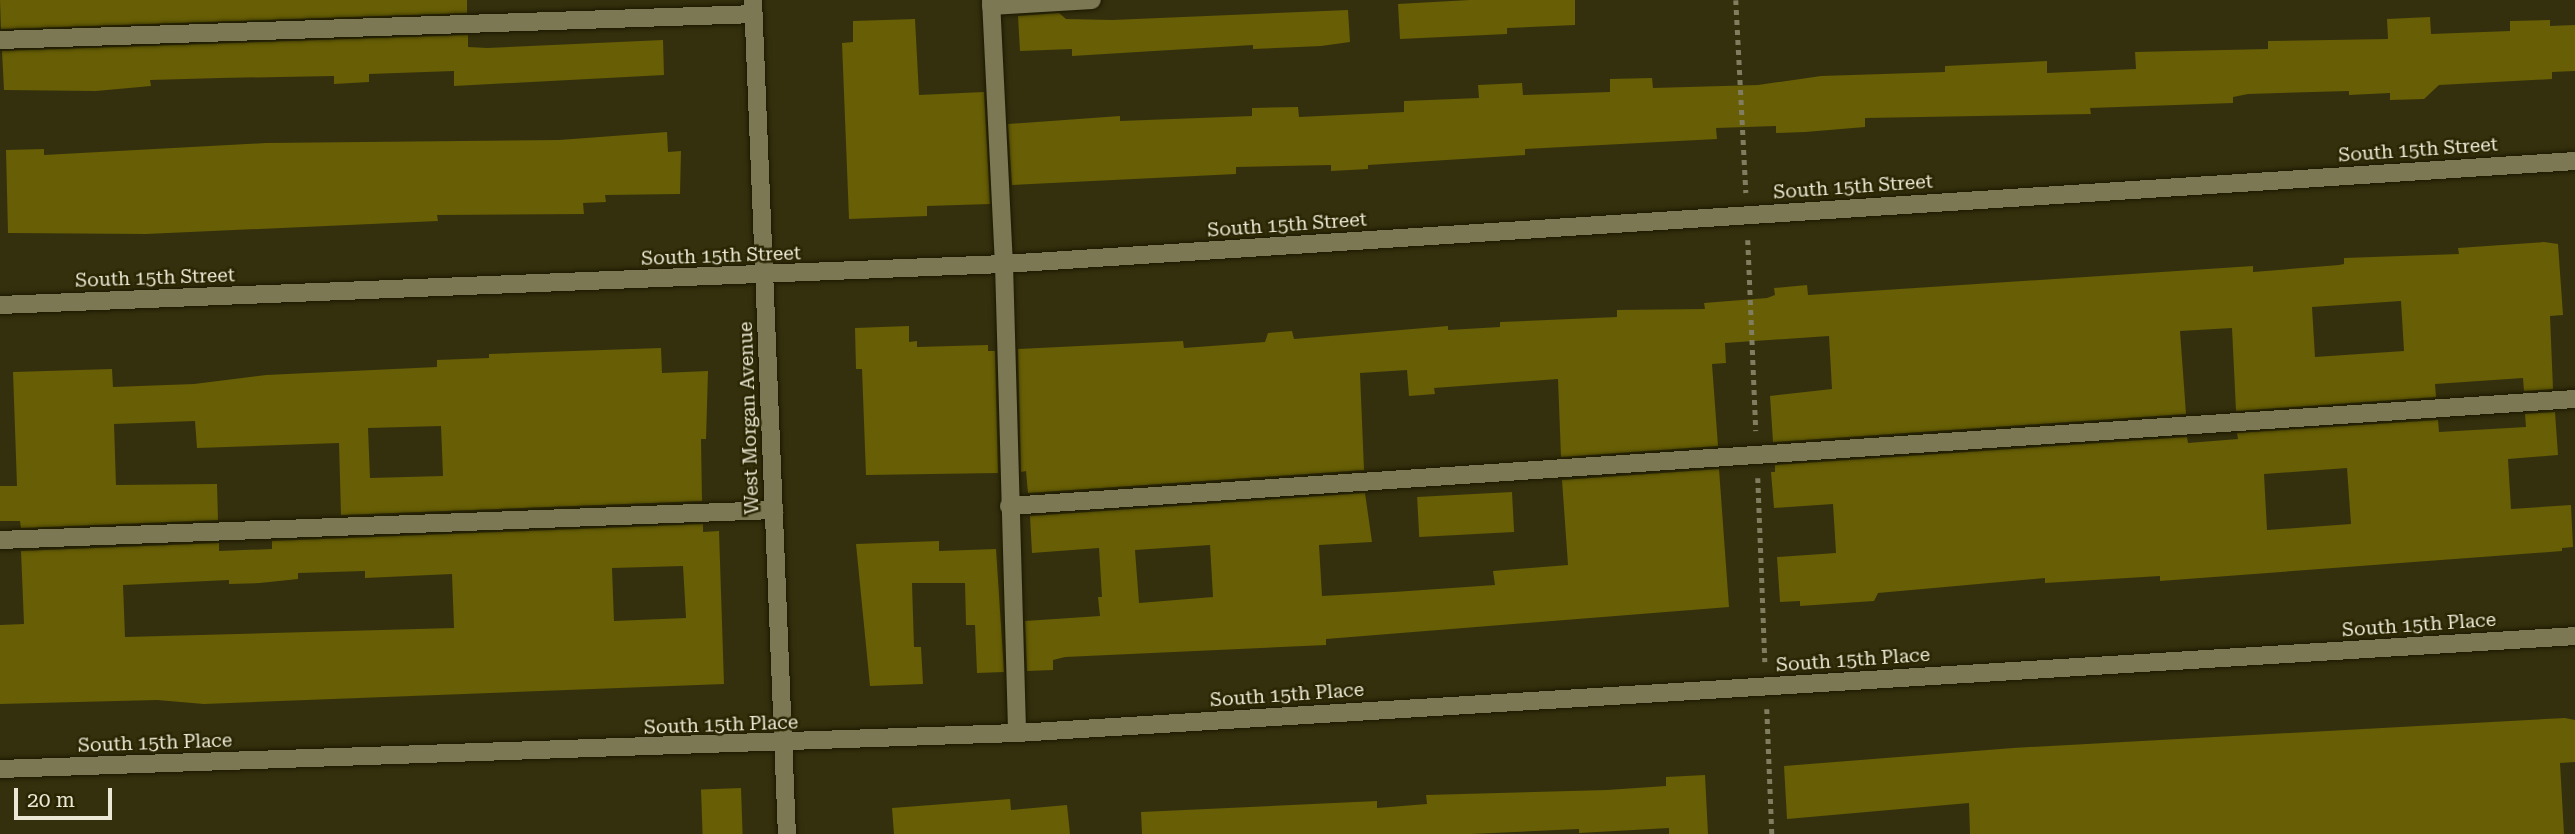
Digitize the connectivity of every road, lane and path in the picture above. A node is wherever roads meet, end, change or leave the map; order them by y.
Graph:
1 (1092, 0) edge
2 (1736, 0) edge
3 (991, 3) edge
4 (753, 7) edge
5 (0, 40) edge
6 (2575, 160) edge
7 (1747, 215) junction
8 (1004, 264) junction
9 (764, 276) junction
10 (0, 305) edge
11 (2575, 399) edge
12 (1757, 455) junction
13 (1009, 506) junction
14 (774, 510) junction
15 (0, 540) edge
16 (2575, 636) edge
17 (1766, 686) junction
18 (1017, 733) junction
19 (783, 744) junction
20 (0, 769) edge
21 (787, 834) edge
22 (1772, 834) edge

1 - 3 street
2 - 7 path
3 - 8 street
4 - 5 street
4 - 9 street, West Morgan Avenue
6 - 7 street, South 15th Street
7 - 8 street, South 15th Street
7 - 12 path
8 - 9 street, South 15th Street
8 - 13 street
9 - 10 street, South 15th Street
9 - 14 street, West Morgan Avenue
11 - 12 street
12 - 13 street
12 - 17 path
13 - 18 street
14 - 15 street
14 - 19 street, West Morgan Avenue
16 - 17 street, South 15th Place
17 - 18 street, South 15th Place
17 - 22 path
18 - 19 street, South 15th Place
19 - 20 street, South 15th Place
19 - 21 street, West Morgan Avenue

